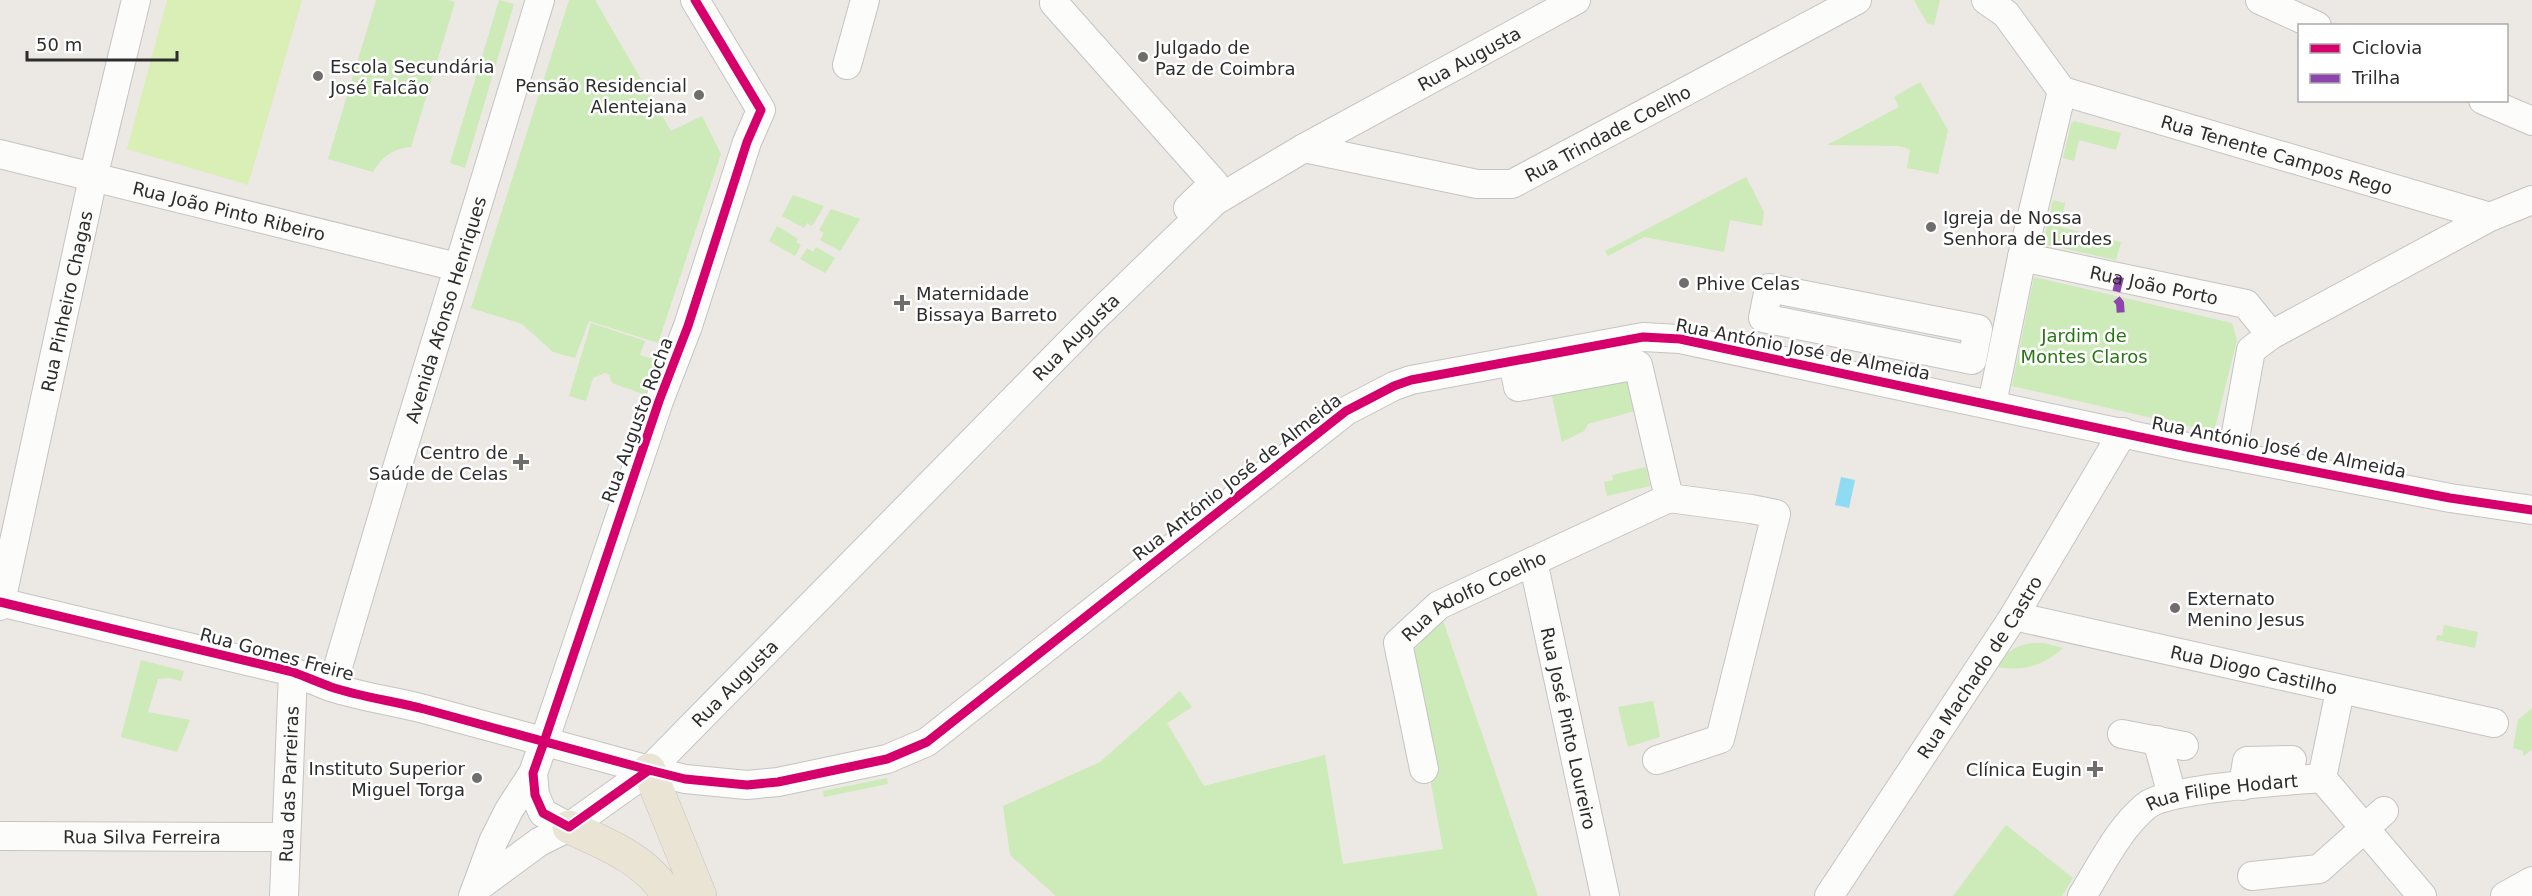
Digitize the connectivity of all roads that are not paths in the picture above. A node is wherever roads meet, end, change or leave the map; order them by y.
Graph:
1 (136, 0) edge
2 (540, 0) edge
3 (695, 0) edge
4 (865, 0) edge
5 (1576, 0) edge
6 (1857, 0) edge
7 (1986, 0) edge
8 (2260, 0) edge
9 (1046, 2) edge
10 (2313, 24) edge
11 (847, 65) dead end
12 (2062, 91) junction
13 (2488, 102) edge
14 (2532, 121) edge
15 (1304, 148) junction
16 (0, 154) edge
17 (93, 178) junction
18 (1210, 196) junction
19 (2532, 200) edge
20 (2490, 217) junction
21 (2022, 257) junction
22 (457, 267) junction
23 (2271, 335) junction
24 (1972, 360) joint
25 (1513, 361) junction
26 (1992, 405) junction
27 (2123, 432) junction
28 (2232, 455) junction
29 (1669, 498) junction
30 (2532, 510) edge
31 (1533, 561) junction
32 (0, 604) edge
33 (2014, 616) junction
34 (293, 672) junction
35 (332, 687) junction
36 (2340, 691) junction
37 (2494, 723) dead end
38 (554, 732) junction
39 (2122, 734) dead end
40 (2292, 759) dead end
41 (1657, 760) dead end
42 (643, 768) junction
43 (1424, 769) dead end
44 (533, 773) junction
45 (2322, 778) junction
46 (2243, 786) junction
47 (2172, 795) junction
48 (2375, 820) junction
49 (569, 827) junction
50 (0, 836) edge
51 (286, 837) junction
52 (2252, 876) dead end
53 (2532, 881) edge
54 (476, 892) edge
55 (285, 896) edge
56 (668, 896) edge
57 (700, 896) edge
58 (1605, 896) edge
59 (1829, 896) edge
60 (2082, 896) edge
61 (2422, 896) edge
62 (2505, 896) edge

1 - 17 street, Rua Pinheiro Chagas
2 - 22 street, Avenida Afonso Henriques
3 - 38 street, Rua Augusto Rocha
4 - 11 street
5 - 15 street, Rua Augusta
6 - 15 street, Rua Trindade Coelho
7 - 12 street
8 - 10 street
9 - 18 street
12 - 20 street, Rua Tenente Campos Rego
12 - 21 street
13 - 14 street
15 - 18 street, Rua Augusta
16 - 17 street, Rua João Pinto Ribeiro
17 - 22 street, Rua João Pinto Ribeiro
17 - 32 street, Rua Pinheiro Chagas
18 - 42 street, Rua Augusta
19 - 20 street
20 - 23 street
21 - 23 street, Rua João Porto
21 - 26 street
22 - 35 street, Avenida Afonso Henriques
23 - 28 street
24 - 24 street
25 - 26 street, Rua António José de Almeida
25 - 29 street
25 - 42 street, Rua António José de Almeida
26 - 27 street, Rua António José de Almeida
27 - 28 street, Rua António José de Almeida
27 - 33 street, Rua Machado de Castro
28 - 30 street, Rua António José de Almeida
29 - 31 street, Rua Adolfo Coelho
29 - 41 street
31 - 43 street, Rua Adolfo Coelho
31 - 58 street, Rua José Pinto Loureiro
32 - 34 street, Rua Gomes Freire
33 - 36 street, Rua Diogo Castilho
33 - 59 street, Rua Machado de Castro
34 - 35 street, Rua Gomes Freire
34 - 51 street, Rua das Parreiras
35 - 38 street, Rua Gomes Freire
36 - 37 street, Rua Diogo Castilho
36 - 45 street, Rua Filipe Hodart
38 - 42 street, Rua António José de Almeida
38 - 44 street, Rua Augusto Rocha
39 - 47 street
40 - 46 street
42 - 49 street, Rua Augusta
42 - 57 main road
44 - 49 street
44 - 54 street
45 - 46 street, Rua Filipe Hodart
45 - 48 street
46 - 47 street, Rua Filipe Hodart
47 - 60 street, Rua Filipe Hodart
48 - 52 street
48 - 61 street
49 - 54 street, Rua Augusta
49 - 56 main road
50 - 51 street, Rua Silva Ferreira
51 - 55 street, Rua das Parreiras
53 - 62 street

